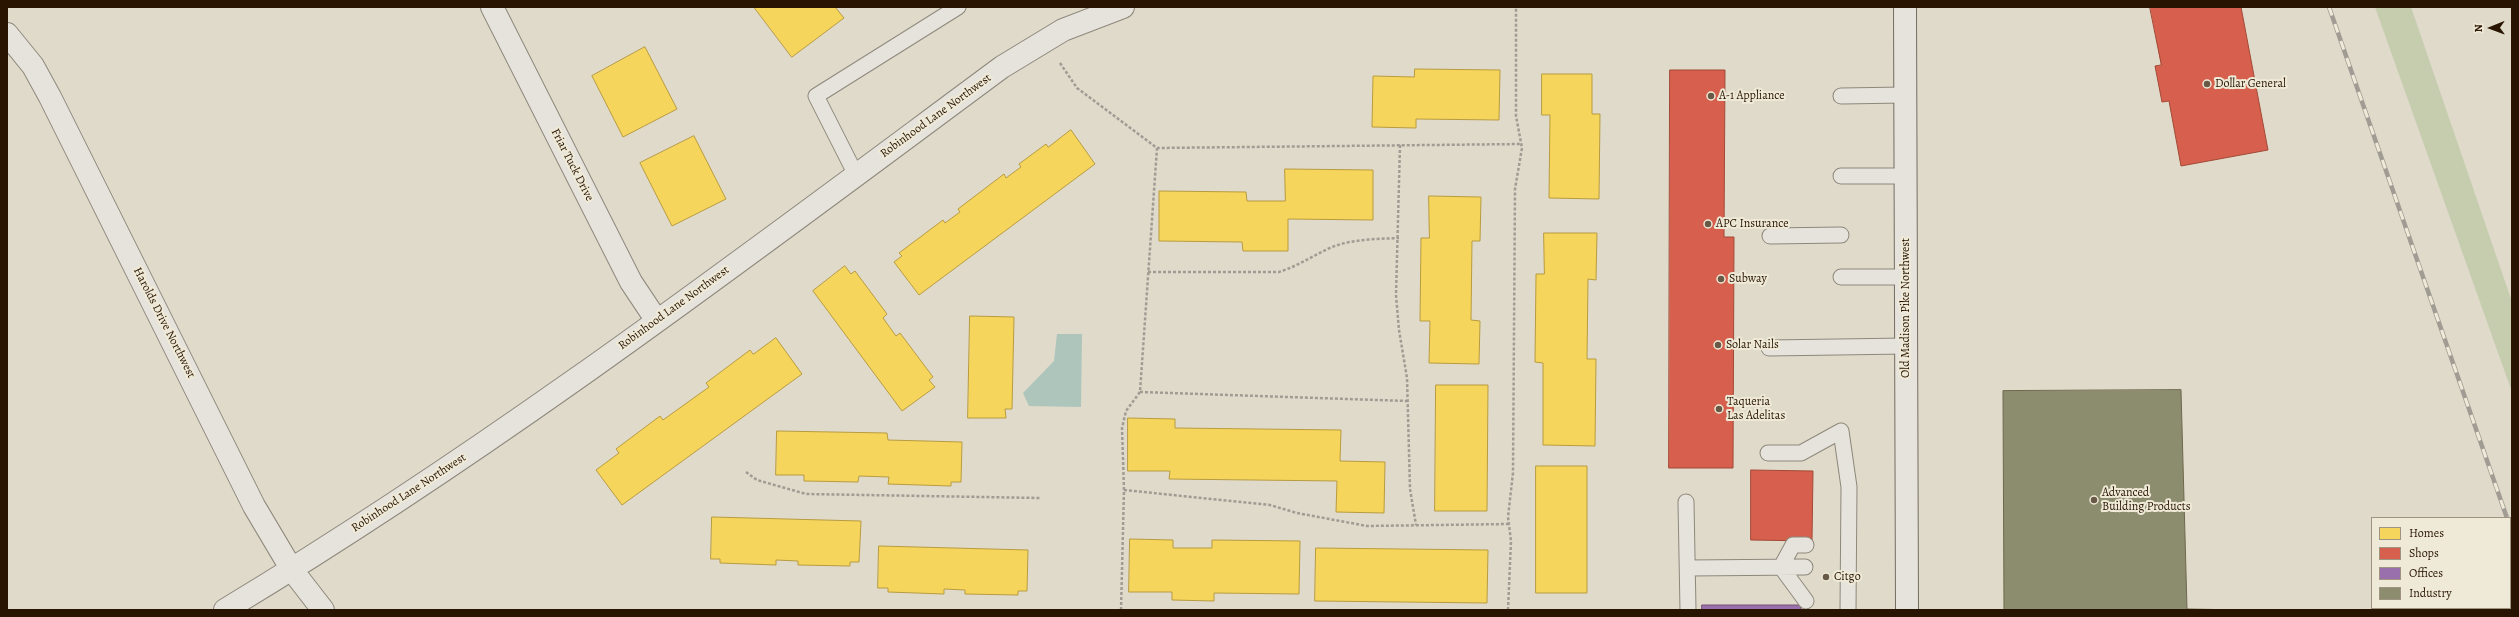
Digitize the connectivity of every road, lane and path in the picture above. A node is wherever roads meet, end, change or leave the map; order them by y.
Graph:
1 (492, 7) edge
2 (958, 7) edge
3 (1123, 7) edge
4 (1516, 7) edge
5 (1905, 7) edge
6 (7, 34) edge
7 (1045, 40) junction
8 (1905, 95) junction
9 (1841, 96) dead end
10 (1522, 144) junction
11 (1400, 145) junction
12 (1157, 148) junction
13 (856, 175) junction
14 (1841, 176) dead end
15 (1905, 176) junction
16 (1841, 235) dead end
17 (1770, 236) dead end
18 (1399, 238) junction
19 (1148, 272) junction
20 (1842, 277) dead end
21 (1906, 277) junction
22 (657, 321) junction
23 (1906, 346) junction
24 (1769, 348) dead end
25 (1140, 392) junction
26 (1408, 401) junction
27 (1768, 453) dead end
28 (746, 472) dead end
29 (1124, 490) junction
30 (1041, 498) dead end
31 (1686, 502) dead end
32 (1509, 524) junction
33 (1416, 525) junction
34 (1806, 545) dead end
35 (1781, 567) junction
36 (1805, 567) dead end
37 (1688, 568) junction
38 (292, 570) junction
39 (1806, 600) dead end
40 (1844, 604) edge
41 (225, 610) edge
42 (323, 610) edge
43 (1121, 610) edge
44 (1508, 610) edge
45 (1688, 610) edge
46 (1907, 610) edge

1 - 22 street, Friar Tuck Drive
2 - 13 lane
3 - 7 street, Robinhood Lane Northwest
4 - 10 path
5 - 8 street, Old Madison Pike Northwest
6 - 38 street, Harolds Drive Northwest
7 - 12 path
7 - 13 street, Robinhood Lane Northwest
8 - 9 lane
8 - 15 street, Old Madison Pike Northwest
10 - 11 path
10 - 32 path
11 - 12 path
11 - 18 path
12 - 19 path
13 - 22 street, Robinhood Lane Northwest
14 - 15 lane
15 - 21 street, Old Madison Pike Northwest
16 - 17 lane
18 - 19 path
18 - 26 path
19 - 25 path
20 - 21 lane
21 - 23 street, Old Madison Pike Northwest
22 - 38 street, Robinhood Lane Northwest
23 - 24 lane
23 - 46 street, Old Madison Pike Northwest
25 - 26 path
25 - 29 path
26 - 33 path
27 - 40 lane
28 - 30 path
29 - 33 path
29 - 43 path
31 - 37 lane
32 - 33 path
32 - 44 path
34 - 35 lane
35 - 36 lane
35 - 37 lane
35 - 39 lane
37 - 45 lane
38 - 41 street, Robinhood Lane Northwest
38 - 42 street, Harolds Drive Northwest

